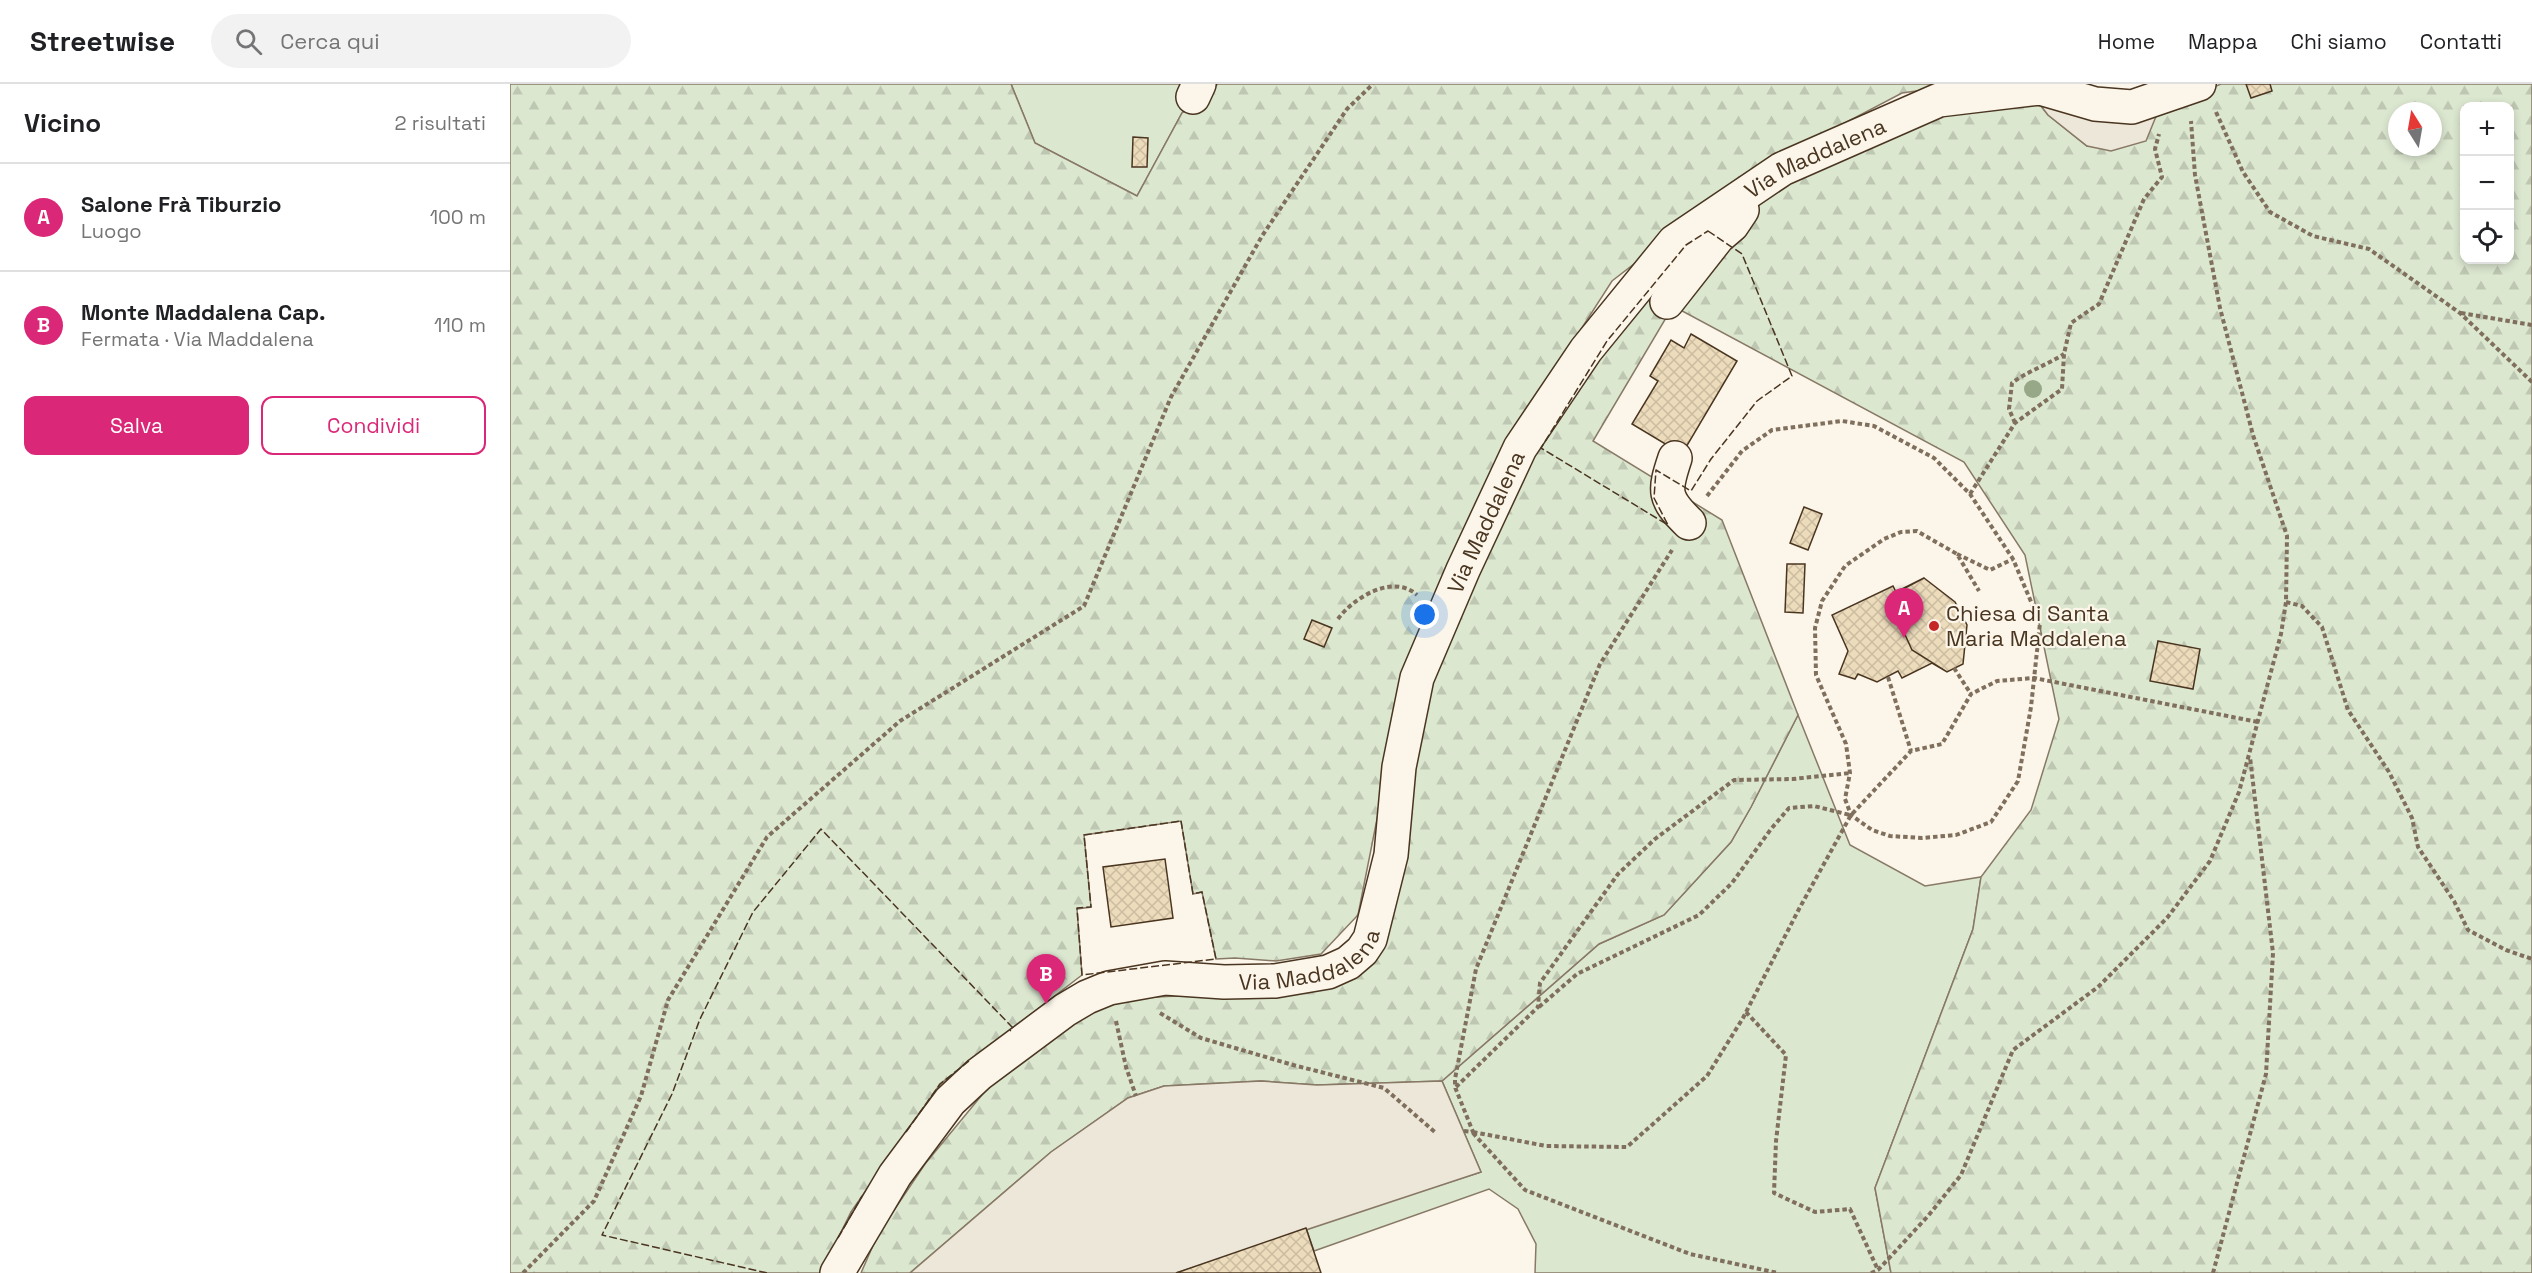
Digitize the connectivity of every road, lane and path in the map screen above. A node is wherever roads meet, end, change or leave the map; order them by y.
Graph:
1 (1373, 84) edge
2 (2197, 90) edge
3 (2160, 131) dead end
4 (1759, 185) junction
5 (1667, 302) dead end
6 (2460, 313) junction
7 (2532, 325) edge
8 (2064, 354) junction
9 (2532, 382) edge
10 (2015, 423) junction
11 (1675, 458) dead end
12 (1970, 494) junction
13 (1689, 523) junction
14 (1957, 554) junction
15 (2013, 559) junction
16 (1979, 591) dead end
17 (2286, 602) junction
18 (1338, 619) dead end
19 (1439, 628) junction
20 (1954, 668) dead end
21 (1888, 676) dead end
22 (2034, 678) junction
23 (1971, 694) junction
24 (2258, 722) junction
25 (1911, 751) junction
26 (2249, 754) junction
27 (1850, 773) junction
28 (1851, 815) junction
29 (2532, 958) edge
30 (1112, 987) junction
31 (1538, 1007) junction
32 (1746, 1012) junction
33 (1455, 1087) junction
34 (1136, 1096) dead end
35 (1464, 1131) dead end
36 (1436, 1132) dead end
37 (1473, 1132) junction
38 (1878, 1270) junction
39 (523, 1273) edge
40 (837, 1273) edge
41 (1778, 1273) edge
42 (1871, 1273) edge
43 (2213, 1273) edge

1 - 39 path
2 - 4 street, Via Maddalena
2 - 6 path
2 - 17 path
3 - 8 path
4 - 5 street
4 - 19 street, Via Maddalena
6 - 7 path
6 - 9 path
8 - 10 path
8 - 10 path
10 - 12 path
11 - 13 street
12 - 13 path
12 - 15 path
13 - 33 path
14 - 15 path
14 - 16 path
14 - 27 path
15 - 22 path
17 - 24 path
17 - 29 path
18 - 19 path
19 - 30 street, Via Maddalena
20 - 23 path
21 - 25 path
22 - 23 path
22 - 24 path
22 - 28 path
23 - 25 path
24 - 26 path
25 - 28 path
26 - 38 path
26 - 43 path
27 - 28 path
27 - 31 path
28 - 31 path
28 - 32 path
30 - 34 path
30 - 36 path
30 - 40 street, Via Maddalena
31 - 33 path
32 - 37 path
32 - 38 path
33 - 37 path
35 - 37 path
37 - 41 path
38 - 42 path

